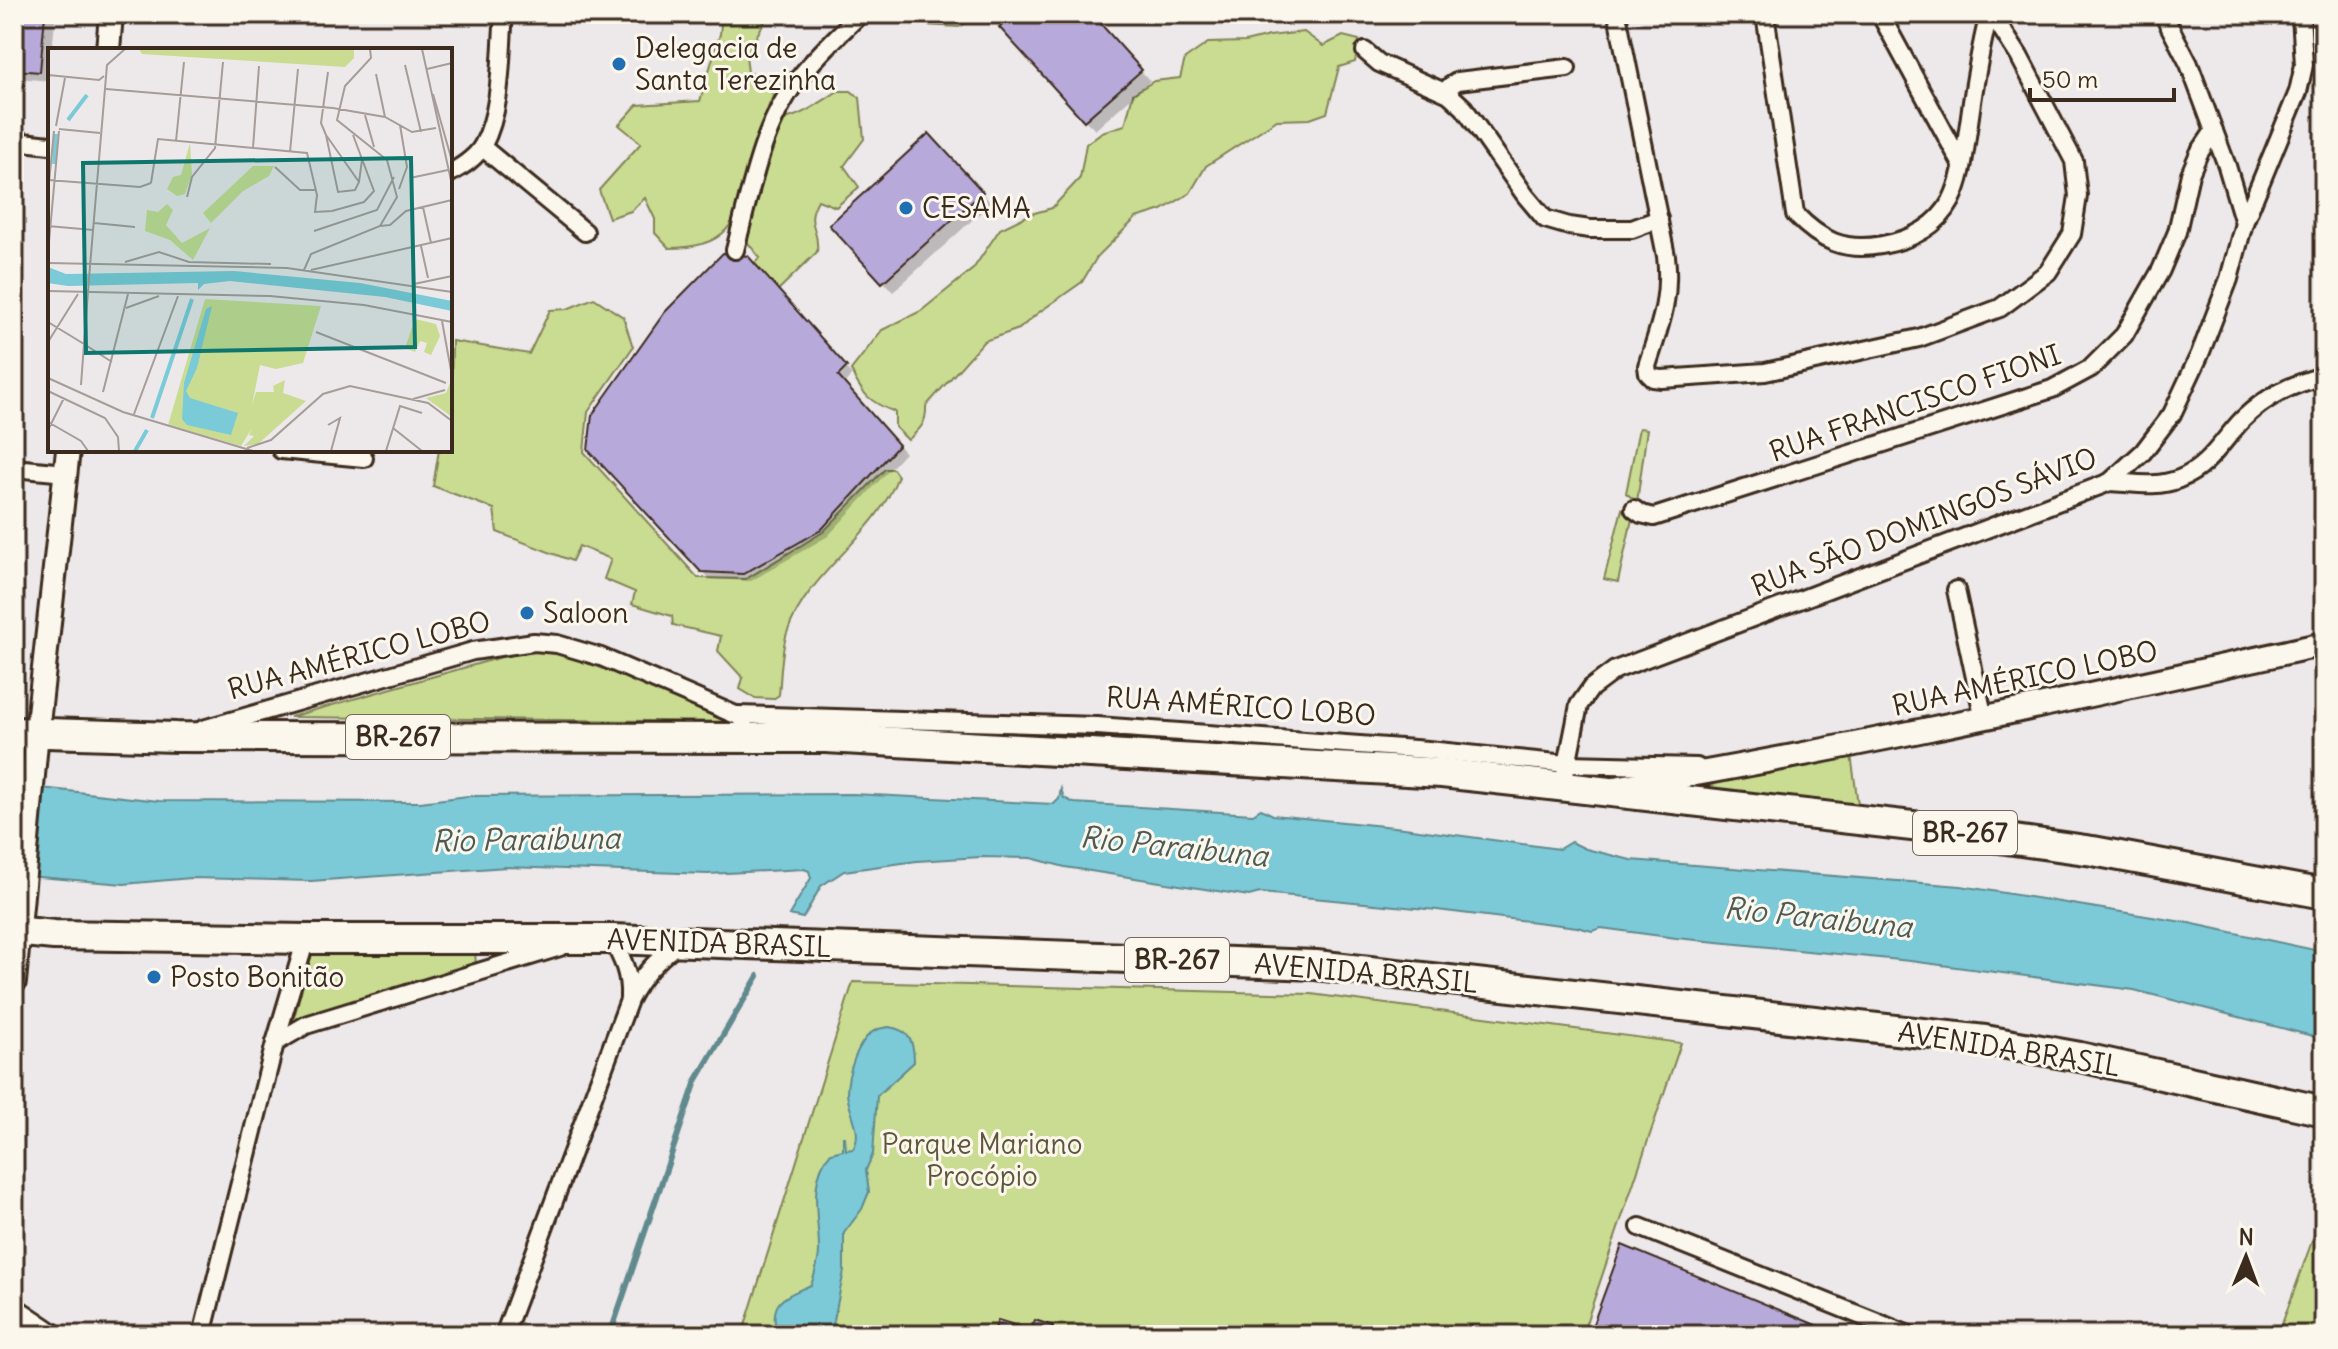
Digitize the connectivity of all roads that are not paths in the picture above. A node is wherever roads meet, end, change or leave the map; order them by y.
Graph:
1 (111, 14) edge
2 (504, 14) edge
3 (860, 14) edge
4 (1617, 14) edge
5 (1765, 14) edge
6 (1880, 14) edge
7 (1991, 14) edge
8 (2163, 14) edge
9 (2301, 14) edge
10 (108, 48) edge
11 (1365, 51) dead end
12 (1567, 68) dead end
13 (1449, 94) junction
14 (2214, 131) junction
15 (14, 141) edge
16 (48, 145) edge
17 (482, 147) junction
18 (1962, 165) junction
19 (452, 172) edge
20 (1659, 219) junction
21 (2244, 223) junction
22 (585, 232) dead end
23 (735, 250) dead end
24 (2324, 376) edge
25 (68, 452) edge
26 (302, 452) edge
27 (364, 458) dead end
28 (14, 468) edge
29 (66, 473) junction
30 (2110, 482) junction
31 (1634, 509) dead end
32 (1956, 590) dead end
33 (2324, 644) edge
34 (737, 715) junction
35 (1984, 719) junction
36 (26, 732) edge
37 (176, 737) junction
38 (783, 737) junction
39 (1739, 768) junction
40 (1565, 775) junction
41 (1604, 790) junction
42 (2324, 894) edge
43 (17, 931) edge
44 (306, 939) junction
45 (600, 939) junction
46 (677, 944) junction
47 (14, 982) edge
48 (629, 1000) junction
49 (275, 1043) junction
50 (2324, 1111) edge
51 (1640, 1227) dead end
52 (14, 1306) edge
53 (57, 1335) edge
54 (202, 1335) edge
55 (504, 1335) edge
56 (1909, 1335) edge

1 - 10 main road
2 - 17 street
3 - 23 street
4 - 20 street
5 - 18 street
6 - 18 street
7 - 18 street
7 - 20 street
8 - 14 street
9 - 21 street, RUA SÃO DOMINGOS SÁVIO
11 - 13 street
12 - 13 street
13 - 20 street
14 - 21 street
14 - 31 street, RUA FRANCISCO FIONI
15 - 16 street
17 - 19 street
17 - 22 street
21 - 30 street, RUA SÃO DOMINGOS SÁVIO
24 - 30 street
25 - 29 main road
26 - 27 street
28 - 29 street
29 - 36 main road
30 - 40 street, RUA SÃO DOMINGOS SÁVIO
32 - 35 street
33 - 35 main road, RUA AMÉRICO LOBO
34 - 37 street, RUA AMÉRICO LOBO
34 - 38 street, RUA AMÉRICO LOBO
34 - 40 street, RUA AMÉRICO LOBO
35 - 39 main road, RUA AMÉRICO LOBO
36 - 37 highway, BR-267
36 - 43 main road
37 - 38 highway, BR-267
38 - 40 highway, BR-267
39 - 40 street, RUA AMÉRICO LOBO
39 - 41 main road, RUA AMÉRICO LOBO
40 - 41 highway, BR-267
41 - 42 highway, BR-267
43 - 44 highway, AVENIDA BRASIL / BR-267
43 - 47 main road
44 - 45 highway, AVENIDA BRASIL / BR-267
44 - 49 street
45 - 46 highway, AVENIDA BRASIL / BR-267
45 - 48 street
45 - 49 street
46 - 48 street
46 - 50 highway, AVENIDA BRASIL / BR-267
48 - 55 street
49 - 54 street
51 - 56 street
52 - 53 street

